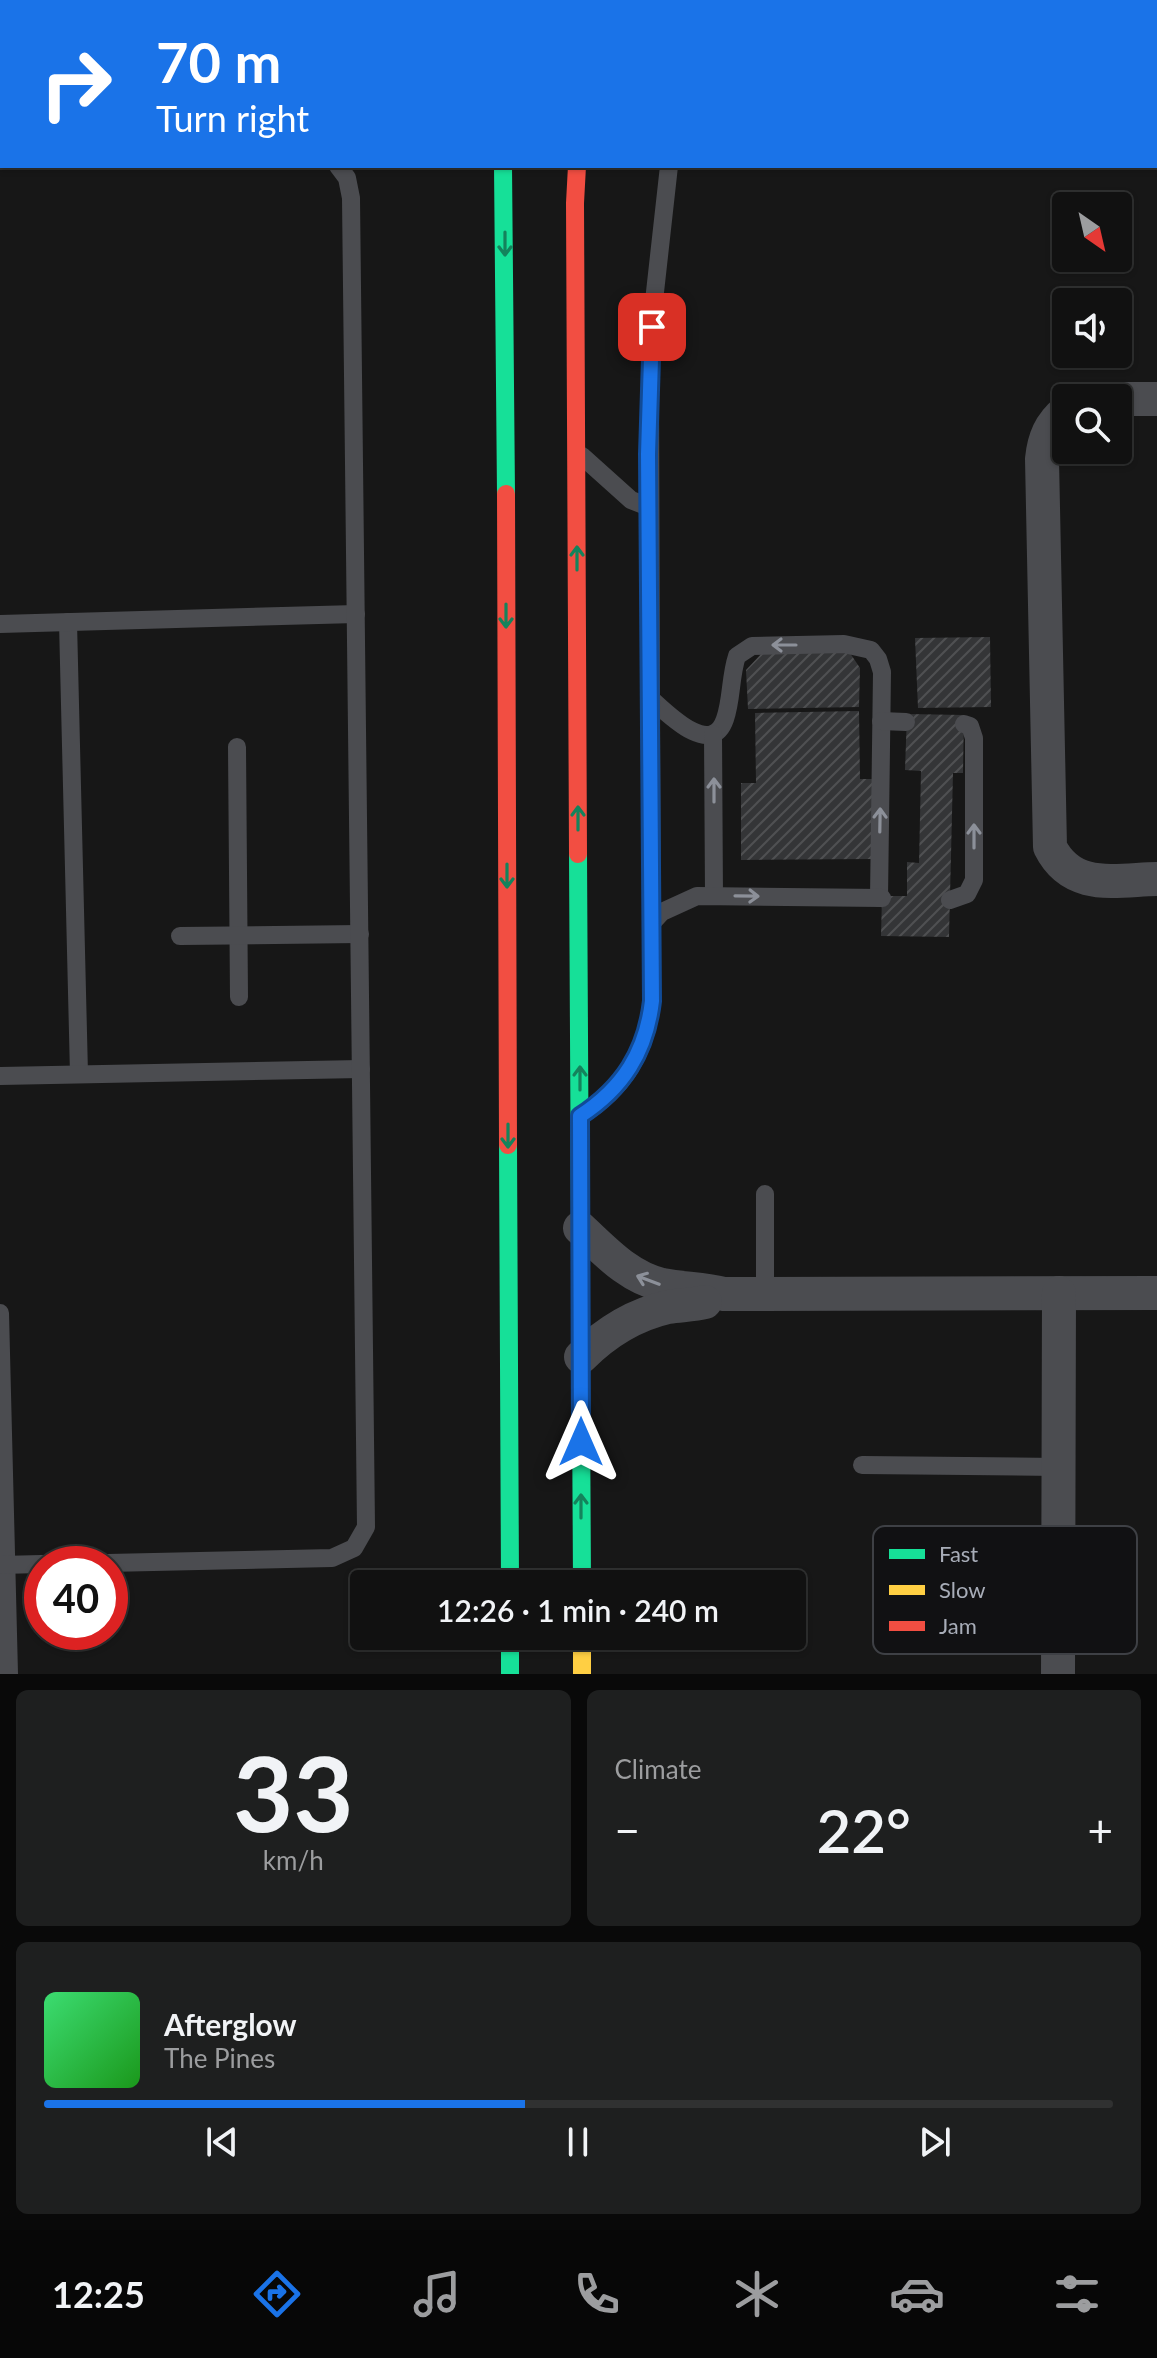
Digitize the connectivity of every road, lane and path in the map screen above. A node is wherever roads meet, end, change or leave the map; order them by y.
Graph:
1 (340, 168) edge
2 (503, 168) edge
3 (577, 168) edge
4 (669, 168) edge
5 (1132, 399) edge
6 (1157, 399) edge
7 (1052, 427) edge
8 (577, 452) junction
9 (649, 507) junction
10 (356, 614) junction
11 (68, 622) junction
12 (0, 624) edge
13 (649, 697) junction
14 (881, 721) junction
15 (906, 722) dead end
16 (964, 724) dead end
17 (713, 734) junction
18 (237, 747) dead end
19 (1157, 879) edge
20 (714, 896) junction
21 (950, 900) dead end
22 (651, 924) junction
23 (360, 934) junction
24 (180, 936) dead end
25 (239, 936) junction
26 (239, 997) dead end
27 (361, 1069) junction
28 (79, 1074) junction
29 (0, 1076) edge
30 (580, 1116) junction
31 (765, 1194) dead end
32 (580, 1228) junction
33 (1059, 1293) junction
34 (1157, 1293) edge
35 (724, 1294) junction
36 (765, 1295) junction
37 (0, 1313) edge
38 (581, 1357) junction
39 (862, 1465) dead end
40 (1058, 1467) junction
41 (1058, 1526) edge
42 (128, 1563) edge
43 (24, 1564) edge
44 (3, 1565) edge
45 (510, 1570) edge
46 (582, 1570) edge
47 (510, 1650) edge
48 (582, 1650) edge
49 (9, 1674) edge
50 (510, 1674) edge
51 (582, 1674) edge

1 - 10 lane
2 -> 45 street
3 - 8 street
4 - 9 lane
5 - 6 street
7 - 19 street
8 - 9 lane
30 -> 8 street
9 - 13 lane
10 - 11 lane
10 - 23 lane
11 - 12 lane
11 - 28 lane
13 - 17 lane
13 - 22 lane
14 - 15 lane
14 -> 17 lane
20 -> 14 lane
21 -> 16 lane
20 -> 17 lane
18 - 25 lane
20 - 22 lane
22 - 30 lane
23 - 25 lane
23 - 27 lane
24 - 25 lane
25 - 26 lane
27 - 28 lane
27 - 42 lane
28 - 29 lane
30 - 32 street
31 - 36 lane
35 -> 32 street
32 - 38 street
33 - 34 street
33 - 36 street
33 - 40 street
35 - 36 street
35 - 38 street
37 - 44 lane
46 -> 38 street
39 - 40 lane
40 - 41 street
43 - 44 lane
44 - 49 lane
47 - 50 street
48 - 51 street

